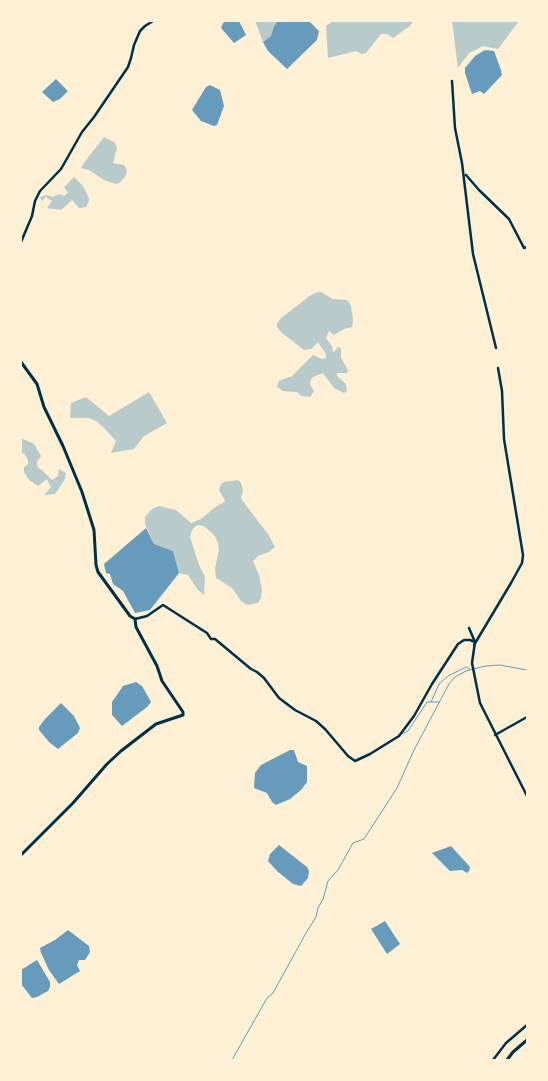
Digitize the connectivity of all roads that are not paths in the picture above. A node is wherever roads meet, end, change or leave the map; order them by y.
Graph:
1 (153, 21) edge
2 (452, 80) dead end
3 (466, 175) dead end
4 (21, 242) edge
5 (527, 247) edge
6 (496, 348) dead end
7 (21, 362) edge
8 (498, 368) dead end
9 (135, 619) junction
10 (469, 628) dead end
11 (474, 644) junction
12 (527, 717) edge
13 (495, 735) junction
14 (527, 796) edge
15 (21, 854) edge
16 (527, 1025) edge
17 (527, 1040) edge
18 (494, 1060) edge
19 (507, 1060) edge

1 - 4 street
2 - 6 street
3 - 5 street
7 - 9 street
8 - 11 street
9 - 11 street
9 - 15 street
10 - 11 street
11 - 13 street
12 - 13 street
13 - 14 street
16 - 18 street
17 - 19 street

